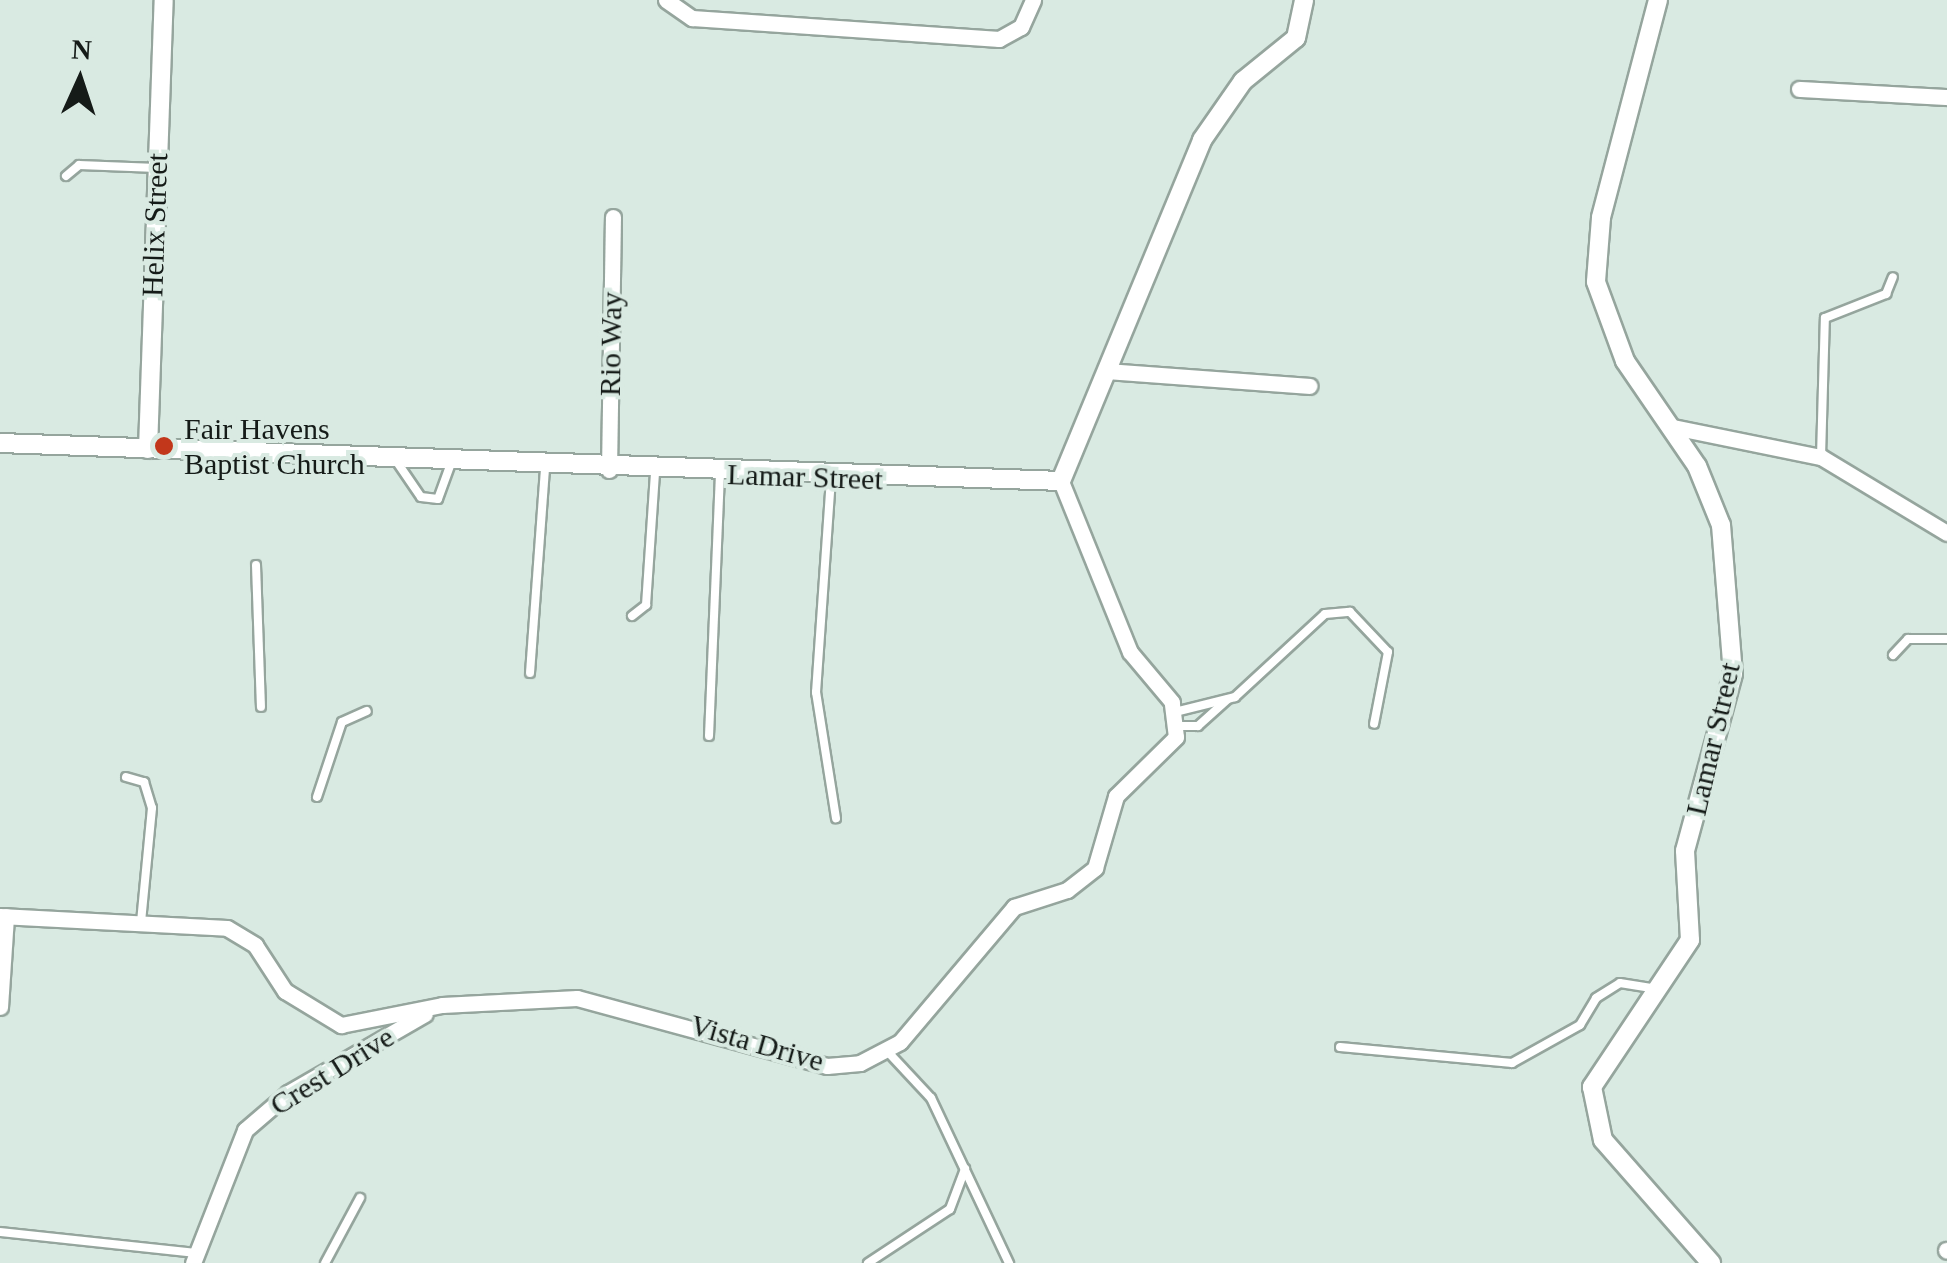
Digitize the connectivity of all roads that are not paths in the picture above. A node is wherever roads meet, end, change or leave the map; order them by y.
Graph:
1 (164, 0) edge
2 (666, 0) edge
3 (1304, 0) edge
4 (1658, 0) edge
5 (1033, 3) edge
6 (1799, 88) dead end
7 (1947, 97) edge
8 (157, 168) junction
9 (66, 176) dead end
10 (613, 217) dead end
11 (1893, 277) dead end
12 (1107, 371) junction
13 (1309, 386) dead end
14 (1673, 427) junction
15 (0, 443) edge
16 (148, 449) junction
17 (1821, 457) junction
18 (398, 462) junction
19 (451, 464) junction
20 (545, 468) junction
21 (609, 470) junction
22 (655, 472) junction
23 (720, 474) junction
24 (831, 478) junction
25 (1061, 481) junction
26 (1947, 533) edge
27 (256, 565) dead end
28 (632, 616) dead end
29 (1947, 639) edge
30 (1893, 655) dead end
31 (530, 673) dead end
32 (1228, 699) junction
33 (260, 707) dead end
34 (367, 712) dead end
35 (1176, 719) junction
36 (1374, 724) dead end
37 (709, 736) dead end
38 (126, 777) dead end
39 (316, 796) dead end
40 (836, 818) dead end
41 (3, 916) edge
42 (140, 923) junction
43 (1650, 988) junction
44 (442, 1005) junction
45 (0, 1007) edge
46 (1340, 1047) dead end
47 (887, 1051) junction
48 (965, 1169) junction
49 (360, 1198) dead end
50 (0, 1232) edge
51 (195, 1258) edge
52 (324, 1263) edge
53 (868, 1263) edge
54 (1009, 1263) edge
55 (1711, 1263) edge

1 - 8 street, Helix Street
2 - 5 street
3 - 12 street
4 - 14 street, Lamar Street
6 - 7 street
8 - 9 lane
8 - 16 street, Helix Street
10 - 21 street, Rio Way
11 - 17 lane
12 - 13 street
12 - 25 street
14 - 17 street
14 - 43 street, Lamar Street
15 - 16 street, Lamar Street
16 - 18 street, Lamar Street
17 - 26 street
18 - 19 street, Lamar Street
18 - 19 lane
19 - 20 street, Lamar Street
20 - 21 street, Lamar Street
20 - 31 lane
21 - 22 street, Lamar Street
22 - 23 street, Lamar Street
22 - 28 lane
23 - 24 street, Lamar Street
23 - 37 lane
24 - 25 street, Lamar Street
24 - 40 lane
25 - 35 street
27 - 33 lane
29 - 30 lane
32 - 35 lane
32 - 35 lane
32 - 36 lane
34 - 39 lane
35 - 47 street
38 - 42 lane
41 - 42 street, Vista Drive
41 - 45 street
42 - 44 street, Vista Drive
43 - 46 lane
43 - 55 street, Lamar Street
44 - 47 street, Vista Drive
44 - 51 street, Crest Drive
47 - 48 lane
48 - 53 lane
48 - 54 lane
49 - 52 lane
50 - 51 lane

